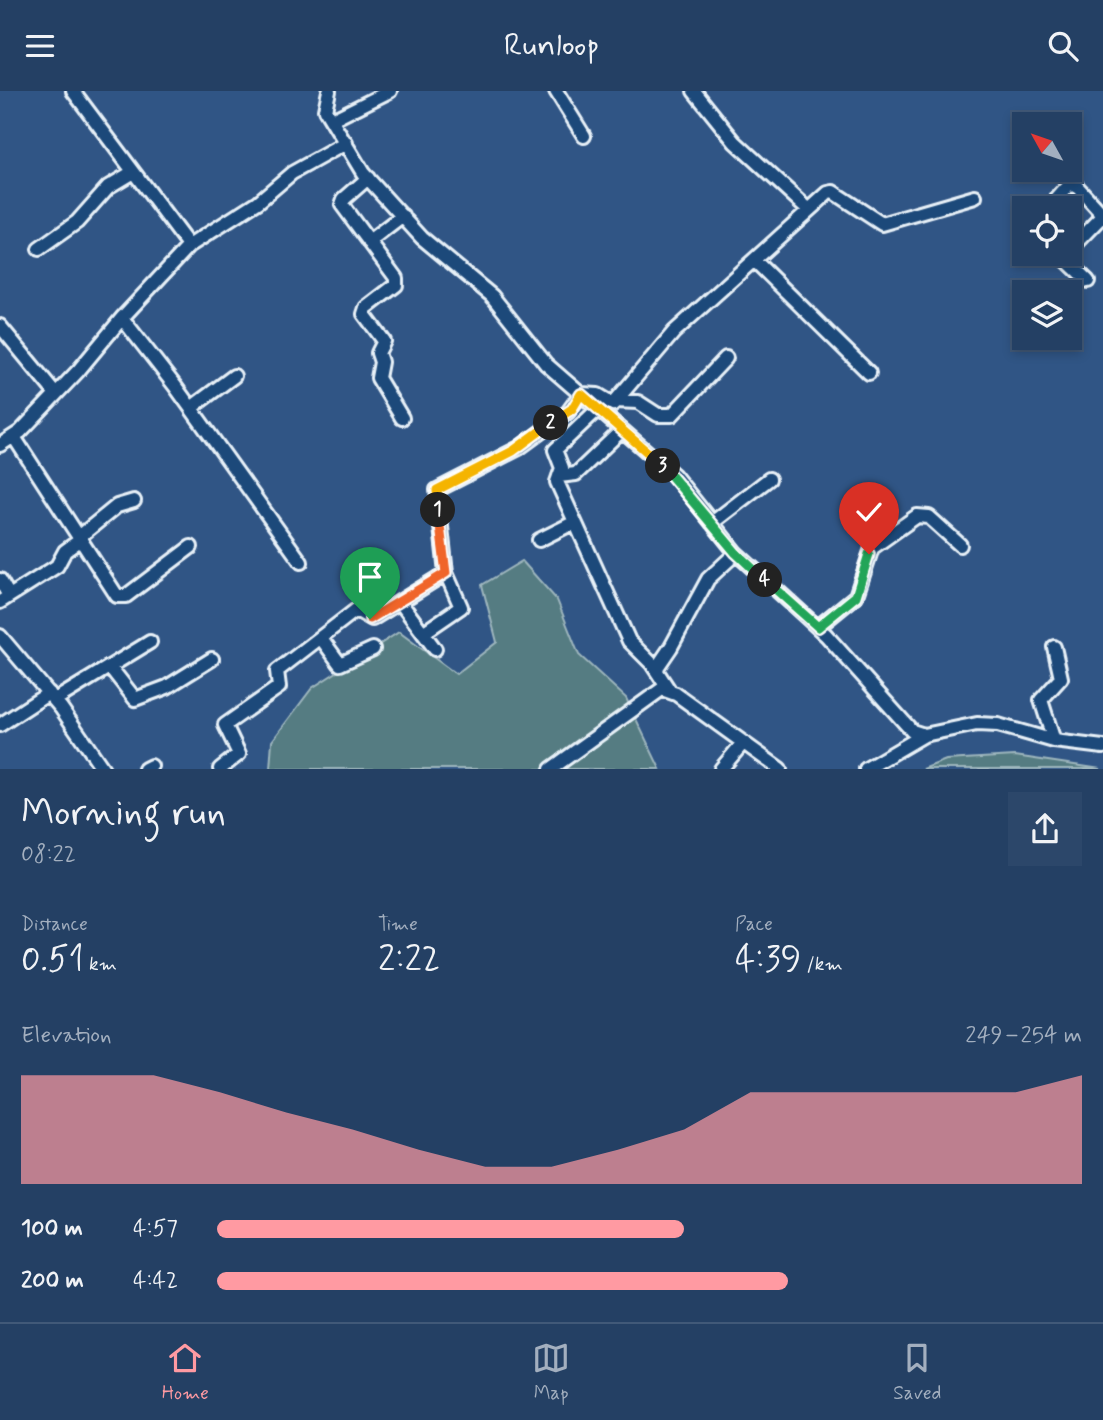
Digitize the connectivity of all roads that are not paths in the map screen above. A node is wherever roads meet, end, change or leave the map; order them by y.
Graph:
1 (73, 91) edge
2 (329, 91) edge
3 (390, 91) edge
4 (556, 91) edge
5 (694, 91) edge
6 (332, 120) junction
7 (584, 136) dead end
8 (346, 143) junction
9 (133, 171) junction
10 (368, 178) junction
11 (1072, 182) joint
12 (1060, 196) edge
13 (975, 197) dead end
14 (808, 209) junction
15 (403, 216) junction
16 (1103, 216) edge
17 (1082, 238) edge
18 (369, 242) junction
19 (189, 246) junction
20 (39, 249) dead end
21 (754, 260) junction
22 (1072, 266) edge
23 (1088, 281) dead end
24 (122, 318) junction
25 (0, 326) edge
26 (726, 358) dead end
27 (869, 373) dead end
28 (234, 376) dead end
29 (56, 394) junction
30 (581, 394) junction
31 (615, 401) junction
32 (191, 408) junction
33 (598, 409) junction
34 (402, 418) dead end
35 (622, 430) junction
36 (13, 437) junction
37 (0, 445) edge
38 (559, 476) junction
39 (769, 479) dead end
40 (134, 501) dead end
41 (575, 522) junction
42 (712, 523) junction
43 (79, 539) junction
44 (539, 540) dead end
45 (960, 545) dead end
46 (191, 547) dead end
47 (736, 553) junction
48 (301, 562) dead end
49 (446, 573) junction
50 (0, 580) edge
51 (4, 599) edge
52 (400, 602) junction
53 (818, 627) junction
54 (423, 633) junction
55 (0, 636) edge
56 (321, 638) junction
57 (150, 642) dead end
58 (1054, 647) dead end
59 (373, 649) dead end
60 (435, 649) dead end
61 (212, 659) dead end
62 (110, 667) junction
63 (656, 669) junction
64 (670, 690) junction
65 (52, 696) junction
66 (0, 725) edge
67 (924, 736) junction
68 (1054, 741) junction
69 (743, 743) junction
70 (1103, 747) edge
71 (103, 769) edge
72 (220, 769) edge
73 (551, 769) edge
74 (722, 769) edge
75 (780, 769) edge
76 (866, 769) edge

1 - 9 street
2 - 6 street
3 - 6 street
4 - 7 street
5 - 14 street
6 - 8 street
8 - 10 street
8 - 19 street
9 - 19 street
9 - 20 street
10 - 15 street
10 - 18 street
11 - 12 street
11 - 16 street
13 - 14 street
14 - 21 street
15 - 18 street
15 - 30 street
16 - 17 street
18 - 34 street
19 - 24 street
21 - 27 street
21 - 31 street
22 - 23 street
24 - 29 street
24 - 32 street
25 - 29 street
26 - 31 street
28 - 32 street
29 - 36 street
30 - 31 street
30 - 33 street
30 - 49 street
32 - 48 street
33 - 35 street
33 - 38 street
35 - 38 street
35 - 42 street
36 - 37 street
36 - 43 street
38 - 41 street
39 - 42 street
40 - 43 street
41 - 44 street
41 - 63 street
42 - 47 street
43 - 46 street
43 - 51 street
45 - 53 street
47 - 53 street
47 - 63 street
49 - 52 street
49 - 54 street
50 - 51 street
52 - 54 street
52 - 56 street
53 - 67 street
54 - 60 street
55 - 65 street
56 - 59 street
56 - 72 street
57 - 62 street
58 - 68 street
61 - 62 street
62 - 65 street
63 - 64 street
64 - 69 street
64 - 73 street
65 - 66 street
65 - 71 street
67 - 68 street
67 - 76 street
68 - 70 street
69 - 74 street
69 - 75 street

